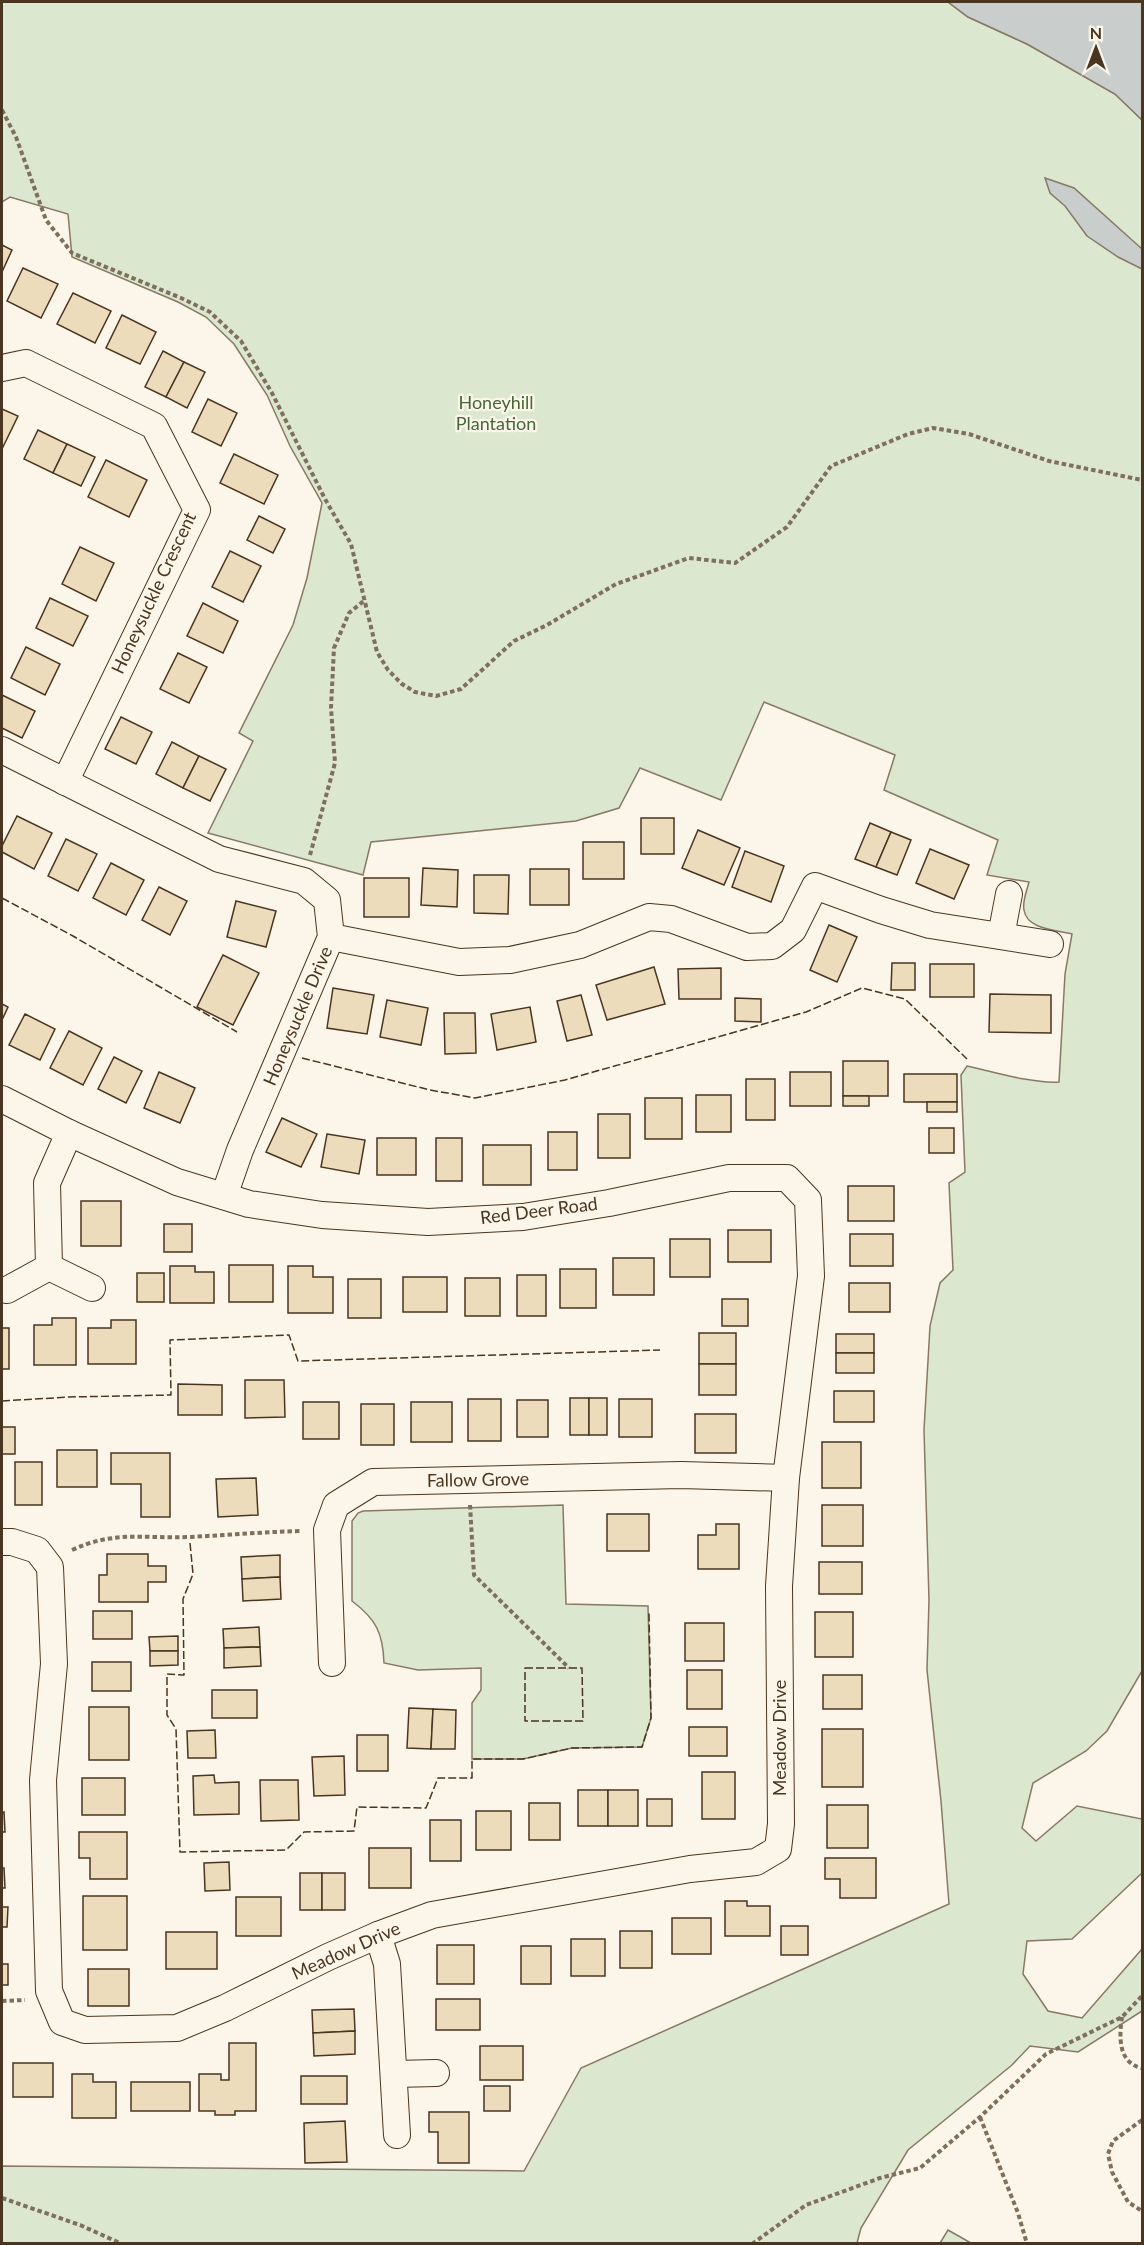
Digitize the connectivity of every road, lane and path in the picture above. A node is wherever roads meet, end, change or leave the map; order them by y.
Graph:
1 (2, 110) edge
2 (2, 368) edge
3 (1143, 480) edge
4 (365, 600) junction
5 (2, 750) edge
6 (65, 782) junction
7 (304, 881) junction
8 (1009, 894) dead end
9 (1001, 936) junction
10 (331, 938) junction
11 (1050, 944) dead end
12 (2, 1099) edge
13 (69, 1133) junction
14 (224, 1196) junction
15 (49, 1267) junction
16 (92, 1288) dead end
17 (7, 1290) dead end
18 (786, 1478) junction
19 (469, 1480) junction
20 (327, 1530) junction
21 (2, 1542) edge
22 (46, 1562) junction
23 (332, 1663) dead end
24 (569, 1668) dead end
25 (378, 1935) junction
26 (1143, 1996) edge
27 (1122, 2017) junction
28 (1143, 2068) edge
29 (436, 2073) dead end
30 (395, 2074) junction
31 (980, 2117) junction
32 (1143, 2120) edge
33 (397, 2135) dead end
34 (2, 2198) edge
35 (1143, 2211) edge
36 (122, 2244) edge
37 (752, 2244) edge
38 (1027, 2244) edge

1 - 4 path
2 - 6 street, Honeysuckle Crescent
3 - 4 path
4 - 7 path
5 - 6 street, Honeysuckle Drive
6 - 7 street, Honeysuckle Drive
7 - 10 street, Honeysuckle Drive
8 - 9 street
9 - 10 street
9 - 11 street
10 - 14 street, Honeysuckle Drive
12 - 13 street, Red Deer Road
13 - 14 street, Red Deer Road
13 - 15 street
14 - 18 street, Red Deer Road
15 - 16 street
15 - 17 street
18 - 19 street, Fallow Grove
18 - 25 street, Meadow Drive
19 - 20 street, Fallow Grove
19 - 24 path
20 - 22 path
20 - 23 street, Fallow Grove
21 - 22 street
22 - 25 street, Meadow Drive
25 - 30 street
26 - 27 path
27 - 28 path
27 - 31 path
29 - 30 street
30 - 33 street
31 - 37 path
31 - 38 path
32 - 35 path
34 - 36 path

